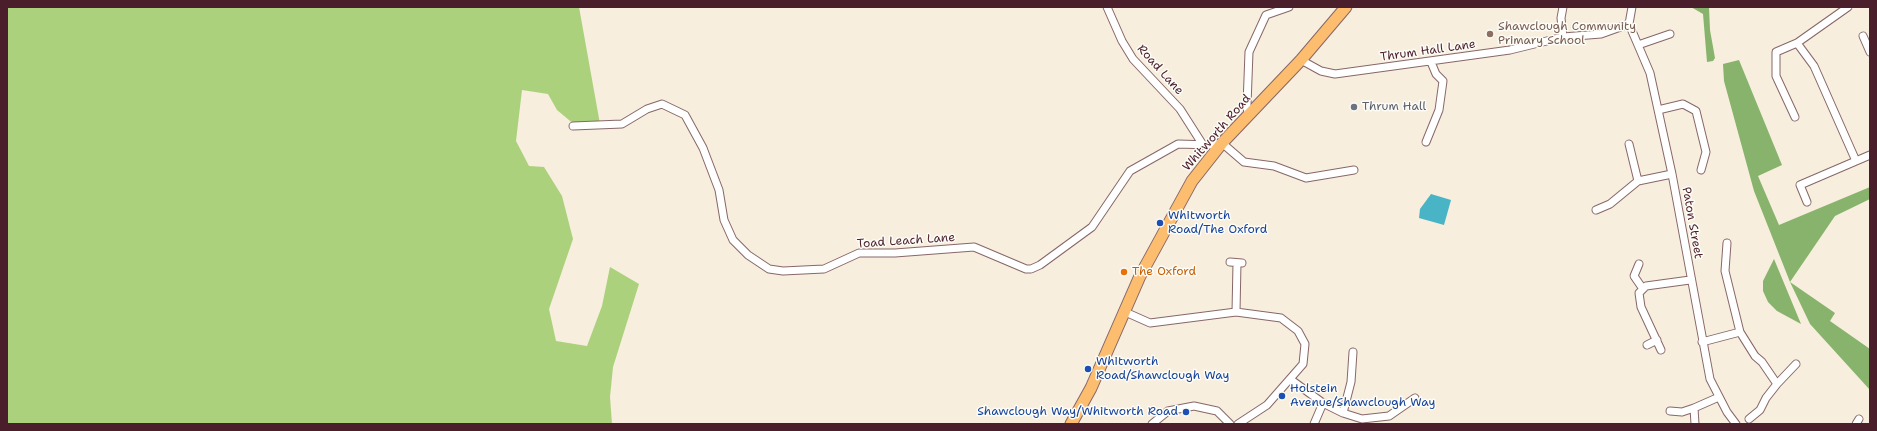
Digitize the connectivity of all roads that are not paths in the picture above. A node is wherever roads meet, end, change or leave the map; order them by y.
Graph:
1 (1107, 7) edge
2 (1289, 7) edge
3 (1346, 7) edge
4 (1563, 7) edge
5 (1632, 7) edge
6 (1848, 7) edge
7 (1629, 24) junction
8 (1670, 34) dead end
9 (1563, 37) junction
10 (1866, 40) edge
11 (1797, 43) junction
12 (1638, 45) junction
13 (1870, 52) edge
14 (1301, 60) junction
15 (1431, 62) junction
16 (1658, 110) junction
17 (1248, 115) junction
18 (1795, 117) dead end
19 (573, 126) dead end
20 (1426, 142) dead end
21 (1222, 143) junction
22 (1629, 144) dead end
23 (1203, 145) junction
24 (1870, 155) edge
25 (1856, 161) junction
26 (1354, 170) dead end
27 (1701, 170) dead end
28 (1672, 174) junction
29 (1638, 182) junction
30 (1807, 202) dead end
31 (1596, 210) dead end
32 (1726, 243) dead end
33 (1236, 262) dead end
34 (1639, 264) dead end
35 (1690, 280) junction
36 (1643, 289) junction
37 (1123, 311) junction
38 (1236, 312) junction
39 (1740, 332) junction
40 (1657, 340) junction
41 (1702, 342) junction
42 (1647, 345) dead end
43 (1662, 350) dead end
44 (1353, 352) dead end
45 (1796, 364) dead end
46 (1290, 379) junction
47 (1777, 384) junction
48 (1719, 397) junction
49 (1416, 398) dead end
50 (1323, 403) junction
51 (1694, 408) junction
52 (1670, 411) dead end
53 (1344, 413) junction
54 (1749, 419) dead end
55 (1071, 424) edge
56 (1152, 424) edge
57 (1230, 424) edge
58 (1238, 424) edge
59 (1314, 424) edge
60 (1696, 424) edge
61 (1736, 424) edge

1 - 23 street, Road Lane
2 - 17 street
3 - 14 main road, Whitworth Road
4 - 9 street
5 - 7 street
6 - 11 street
7 - 9 street, Thrum Hall Lane
7 - 12 street, Paton Street
8 - 12 street
9 - 15 street, Thrum Hall Lane
10 - 13 street
11 - 18 street
11 - 25 street
12 - 16 street, Paton Street
14 - 15 street, Thrum Hall Lane
14 - 17 main road, Whitworth Road
15 - 20 street
16 - 27 street
16 - 28 street, Paton Street
17 - 21 main road, Whitworth Road
19 - 23 street, Toad Leach Lane
21 - 23 street, Toad Leach Lane
21 - 26 street
21 - 37 main road, Whitworth Road
22 - 29 street
24 - 25 street
25 - 30 street
28 - 29 street
28 - 35 street, Paton Street
29 - 31 street
32 - 39 street
33 - 38 street
34 - 36 street
35 - 36 street
35 - 41 street, Paton Street
36 - 40 street
37 - 38 street
37 - 55 main road, Whitworth Road
38 - 46 street
39 - 41 street
39 - 47 street
40 - 42 street
40 - 43 street
41 - 48 street, Paton Street
44 - 53 street
45 - 47 street
46 - 50 street
46 - 58 street
47 - 54 street
48 - 51 street
48 - 61 street, Paton Street
49 - 53 street
50 - 53 street
50 - 59 street
51 - 52 street
51 - 60 street
56 - 57 street

